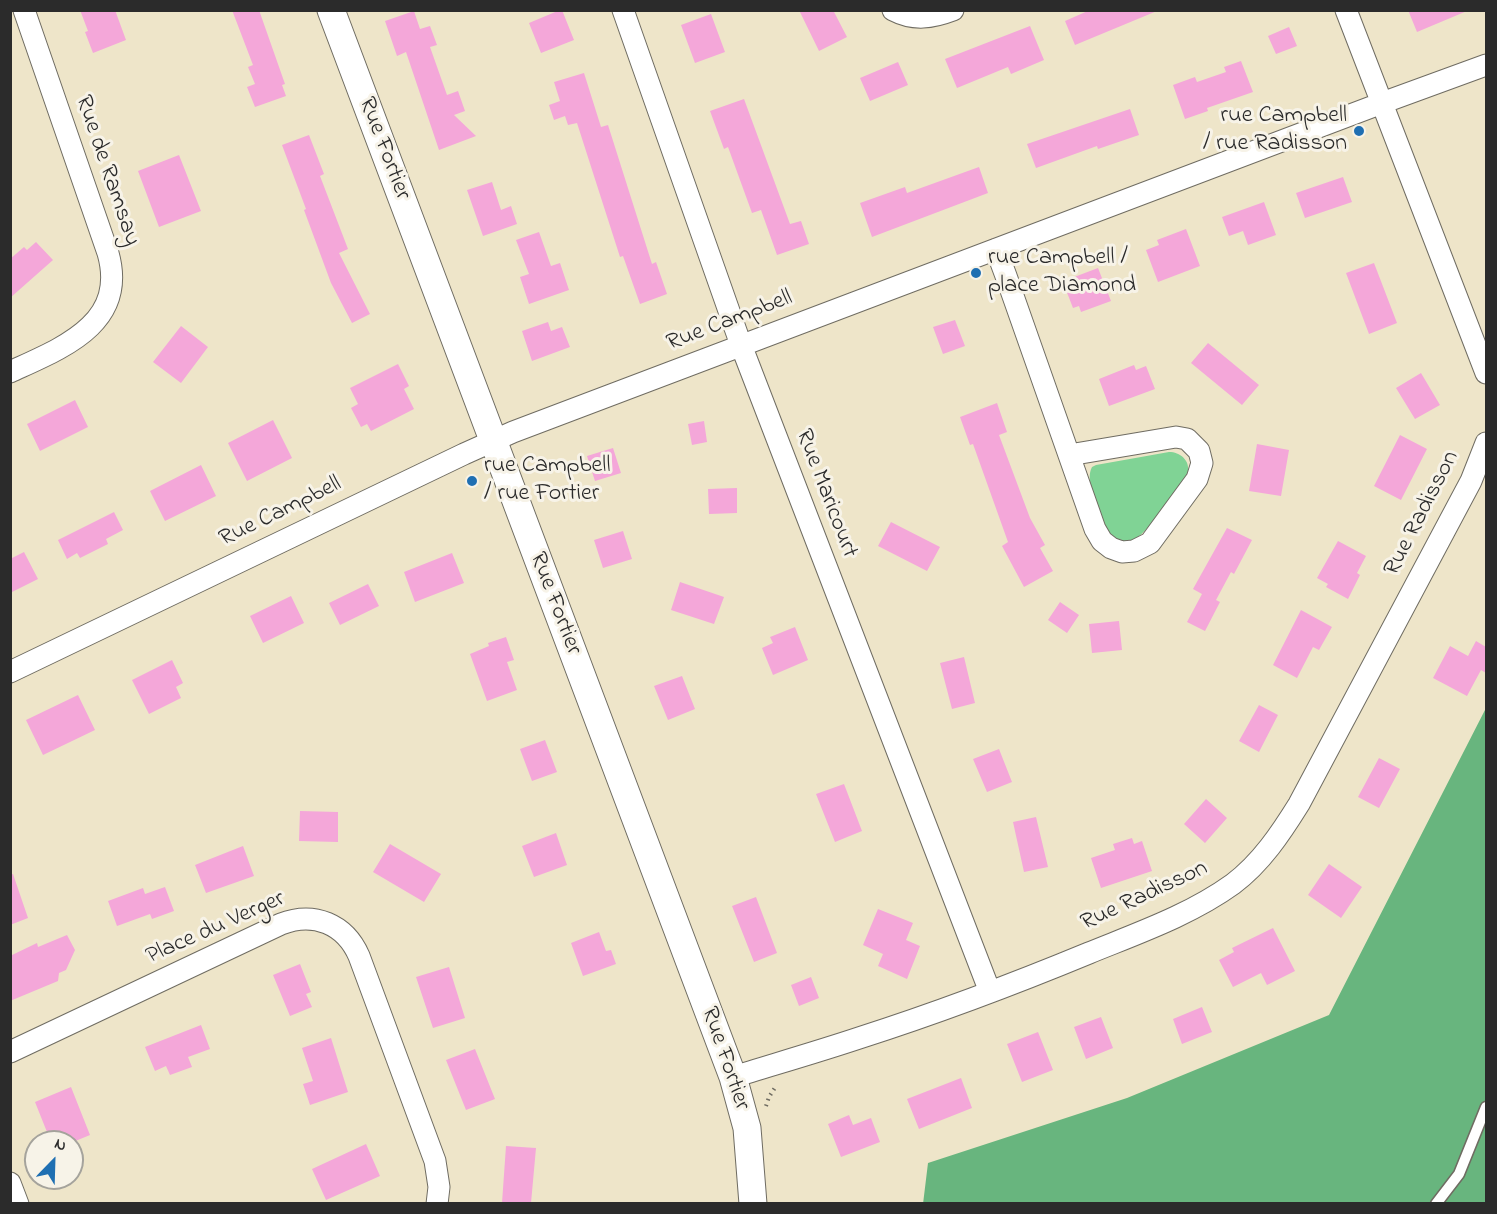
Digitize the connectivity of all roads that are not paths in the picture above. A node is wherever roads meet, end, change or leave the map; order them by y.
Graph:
1 (24, 10) edge
2 (331, 10) edge
3 (623, 10) edge
4 (893, 10) edge
5 (953, 10) edge
6 (1346, 10) edge
7 (1486, 65) edge
8 (1382, 103) junction
9 (996, 249) junction
10 (741, 345) junction
11 (10, 372) edge
12 (1486, 374) edge
13 (492, 441) junction
14 (1486, 443) edge
15 (1069, 455) junction
16 (10, 672) edge
17 (990, 992) junction
18 (10, 1052) edge
19 (733, 1077) junction
20 (1486, 1107) edge
21 (10, 1183) edge
22 (18, 1203) edge
23 (437, 1203) edge
24 (753, 1203) edge
25 (1436, 1203) edge

1 - 11 street, Rue de Ramsay
2 - 13 street, Rue Fortier
3 - 10 street, Rue Maricourt
4 - 5 street
6 - 8 street
7 - 8 street, Rue Campbell
8 - 9 street, Rue Campbell
8 - 12 street
9 - 10 street, Rue Campbell
9 - 15 street
10 - 13 street, Rue Campbell
10 - 17 street, Rue Maricourt
13 - 16 street, Rue Campbell
13 - 19 street, Rue Fortier
14 - 17 street, Rue Radisson
15 - 15 street
17 - 19 street, Rue Radisson
18 - 23 street, Place du Verger
19 - 24 street, Rue Fortier
20 - 25 lane
21 - 22 street

